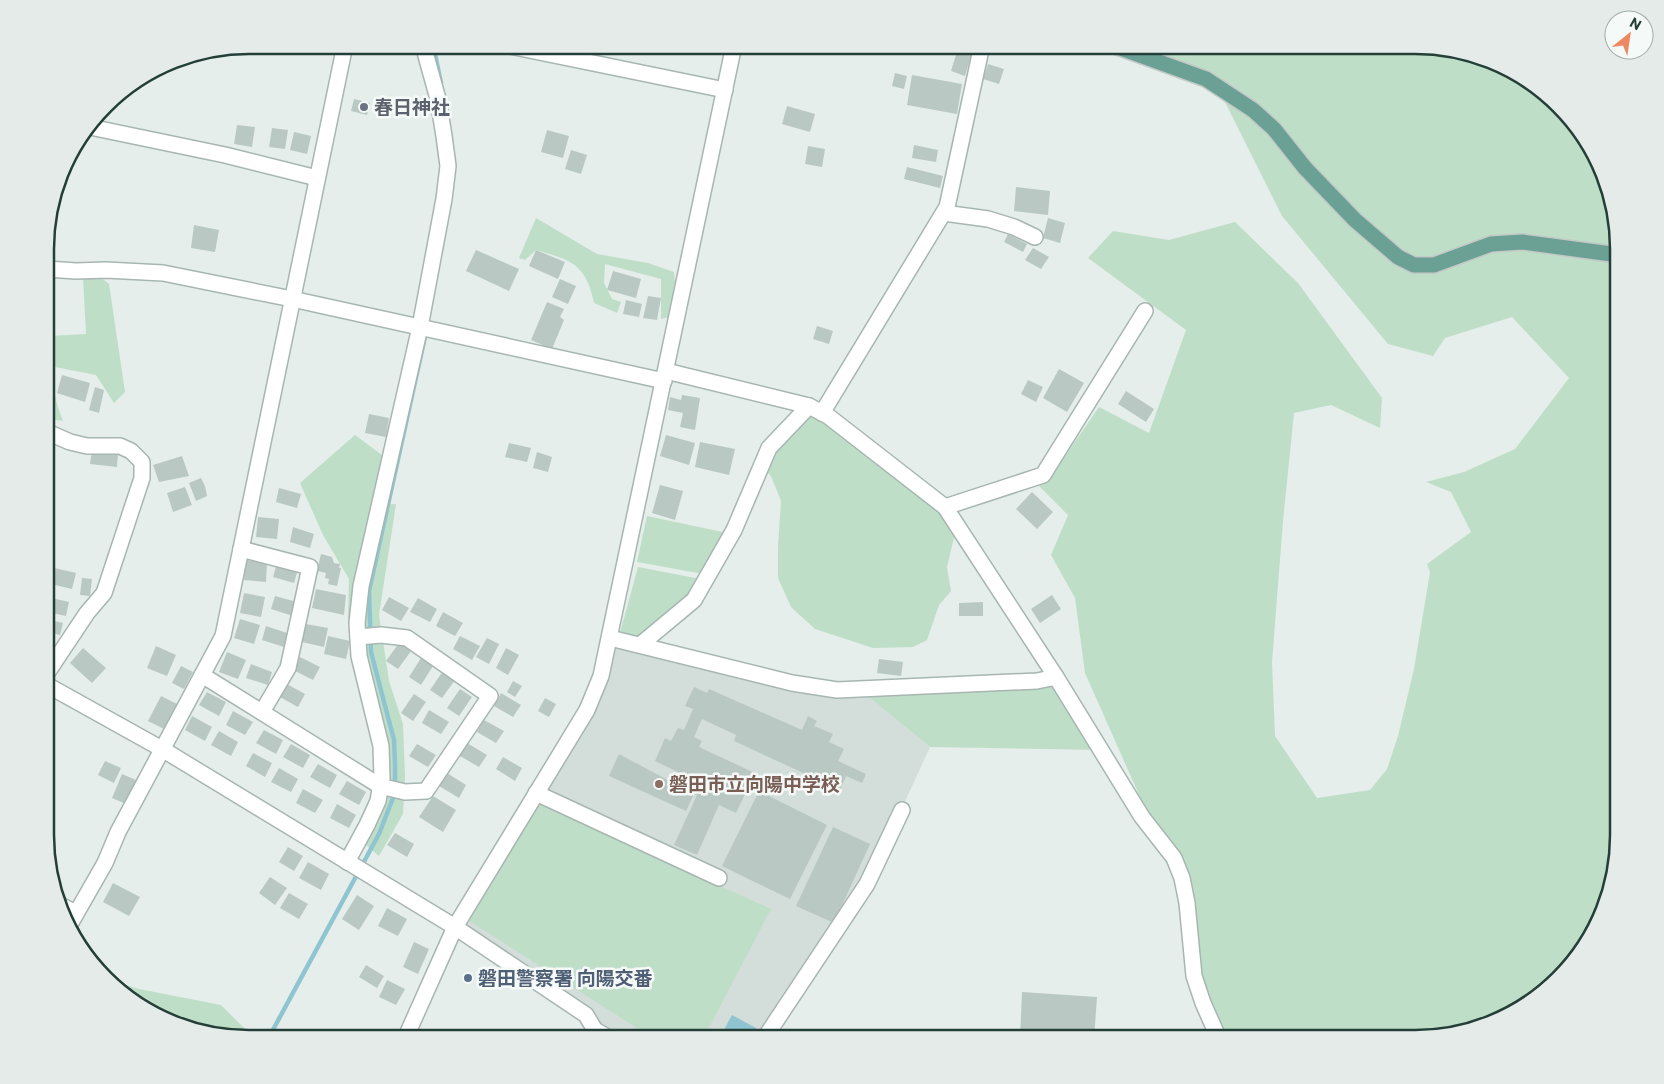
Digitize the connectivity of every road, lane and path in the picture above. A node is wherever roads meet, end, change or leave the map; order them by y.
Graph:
1 (343, 54) edge
2 (426, 54) edge
3 (549, 54) edge
4 (732, 54) edge
5 (980, 54) edge
6 (1138, 54) edge
7 (725, 90) junction
8 (95, 128) edge
9 (317, 178) junction
10 (944, 213) junction
11 (1036, 237) dead end
12 (1610, 254) edge
13 (54, 269) edge
14 (292, 299) junction
15 (1145, 311) dead end
16 (420, 327) junction
17 (665, 376) junction
18 (815, 410) junction
19 (54, 435) edge
20 (945, 507) junction
21 (241, 549) junction
22 (358, 637) junction
23 (610, 638) junction
24 (640, 645) junction
25 (54, 662) edge
26 (202, 675) junction
27 (1056, 677) junction
28 (54, 688) edge
29 (262, 712) junction
30 (162, 749) junction
31 (380, 786) junction
32 (536, 793) junction
33 (902, 810) dead end
34 (347, 862) junction
35 (720, 878) dead end
36 (73, 918) edge
37 (455, 927) junction
38 (409, 1030) edge
39 (594, 1030) edge
40 (770, 1030) edge
41 (1215, 1030) edge

1 - 9 street
2 - 16 street
3 - 7 street
4 - 7 street
5 - 10 street
6 - 12 main road
7 - 17 street
8 - 9 street
9 - 14 street
10 - 11 street
10 - 18 street
13 - 14 street
14 - 16 street
14 - 21 street
15 - 20 street
16 - 17 street
16 - 22 street
17 - 18 street
17 - 23 street
18 - 20 street
18 - 24 street
19 - 25 street
20 - 27 street
21 - 26 street
21 - 29 street
22 - 31 street
22 - 31 street
23 - 24 street
23 - 32 street
24 - 27 street
26 - 29 street
26 - 30 street
27 - 41 street
28 - 30 street
29 - 31 street
30 - 34 street
30 - 36 street
31 - 34 street
32 - 35 street
32 - 37 street
33 - 40 street
34 - 37 street
37 - 38 street
37 - 39 street

